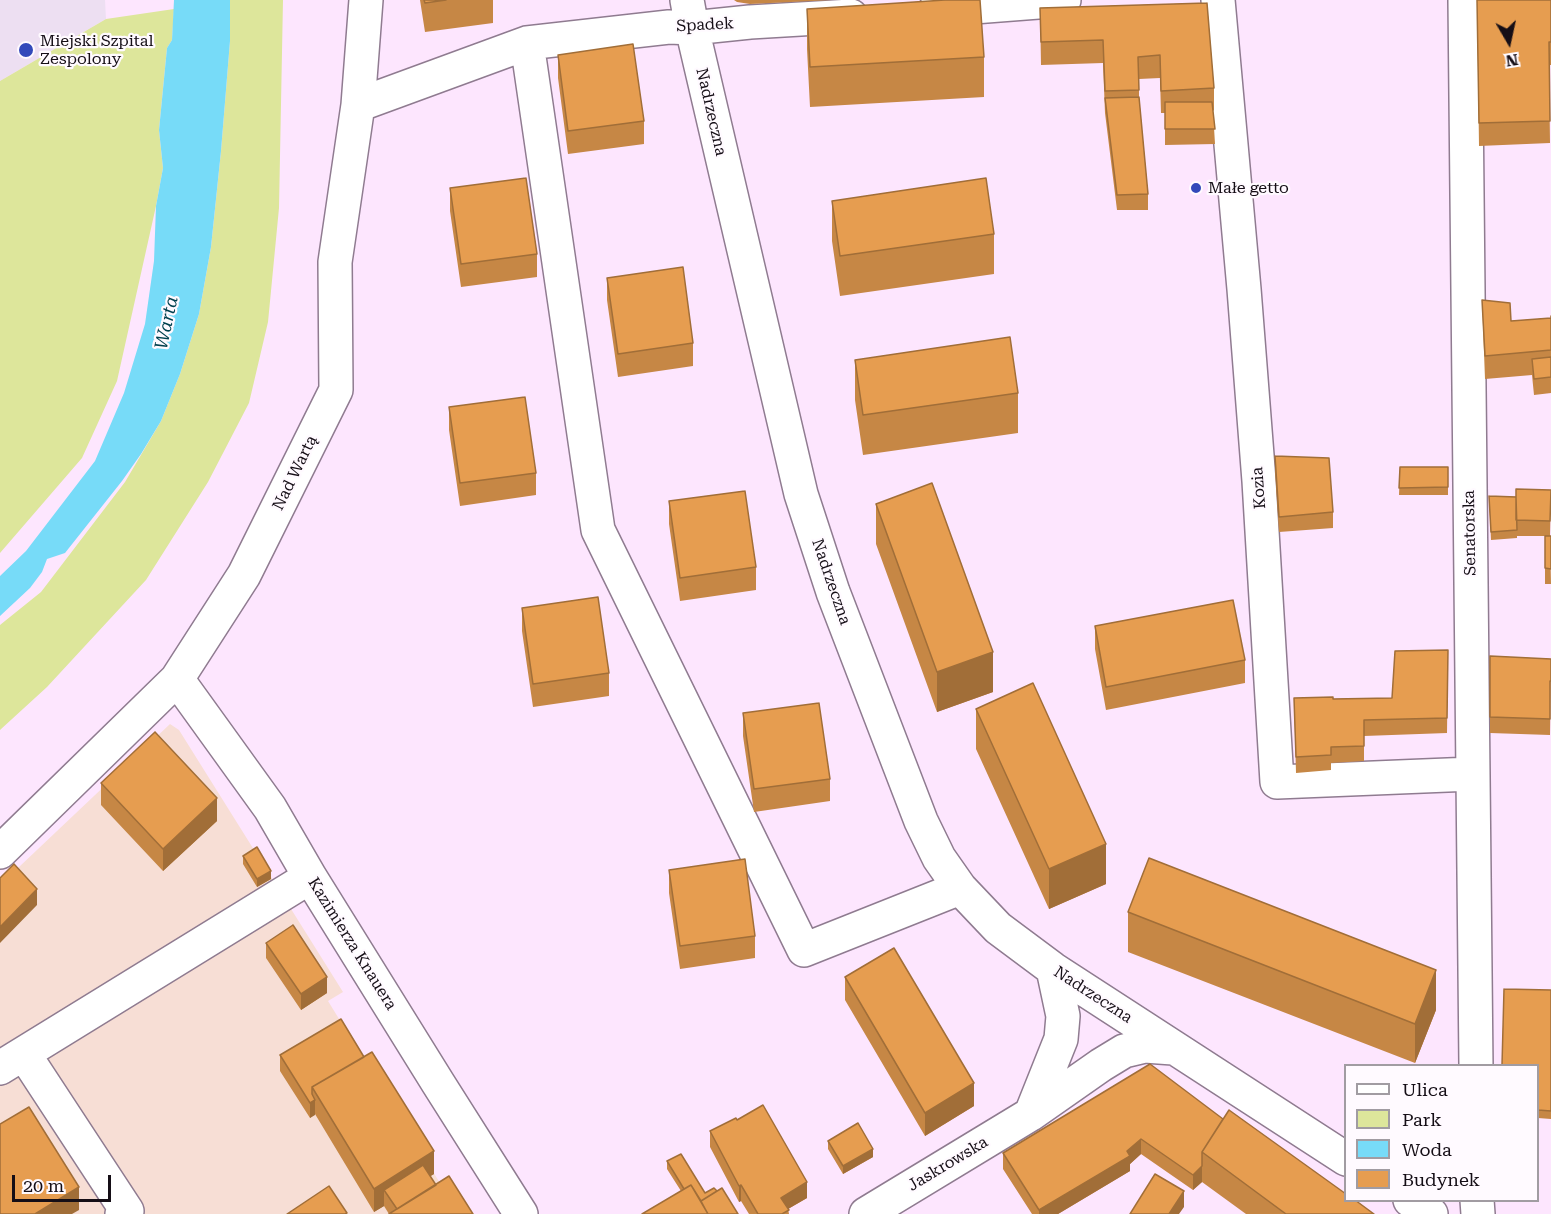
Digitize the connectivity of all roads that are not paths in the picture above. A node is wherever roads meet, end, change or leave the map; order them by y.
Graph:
1 (366, 0) edge
2 (1064, 0) edge
3 (1218, 0) edge
4 (1465, 0) edge
5 (950, 5) edge
6 (689, 14) edge
7 (527, 43) junction
8 (358, 105) junction
9 (177, 679) junction
10 (1472, 774) junction
11 (0, 852) edge
12 (310, 878) junction
13 (960, 888) junction
14 (1053, 969) junction
15 (1173, 1048) junction
16 (12, 1061) edge
17 (1476, 1064) edge
18 (1031, 1114) junction
19 (1344, 1158) edge
20 (1413, 1202) edge
21 (126, 1213) edge
22 (521, 1214) edge
23 (866, 1214) edge
24 (1431, 1214) edge

1 - 8 street, Nad Wartą
2 - 5 street, Spadek
3 - 10 street, Kozia
4 - 10 street, Senatorska
5 - 6 street, Spadek
6 - 7 street, Spadek
6 - 13 street, Nadrzeczna
7 - 8 street, Spadek
7 - 13 street
8 - 9 street, Nad Wartą
9 - 11 street, Nad Wartą
9 - 12 street, Kazimierza Knauera
10 - 17 street, Senatorska
12 - 16 street
12 - 22 street, Kazimierza Knauera
13 - 14 street, Nadrzeczna
14 - 15 street, Nadrzeczna
14 - 18 street
15 - 18 street, Jaskrowska
15 - 19 street, Nadrzeczna
16 - 21 street
18 - 23 street, Jaskrowska
20 - 24 street

